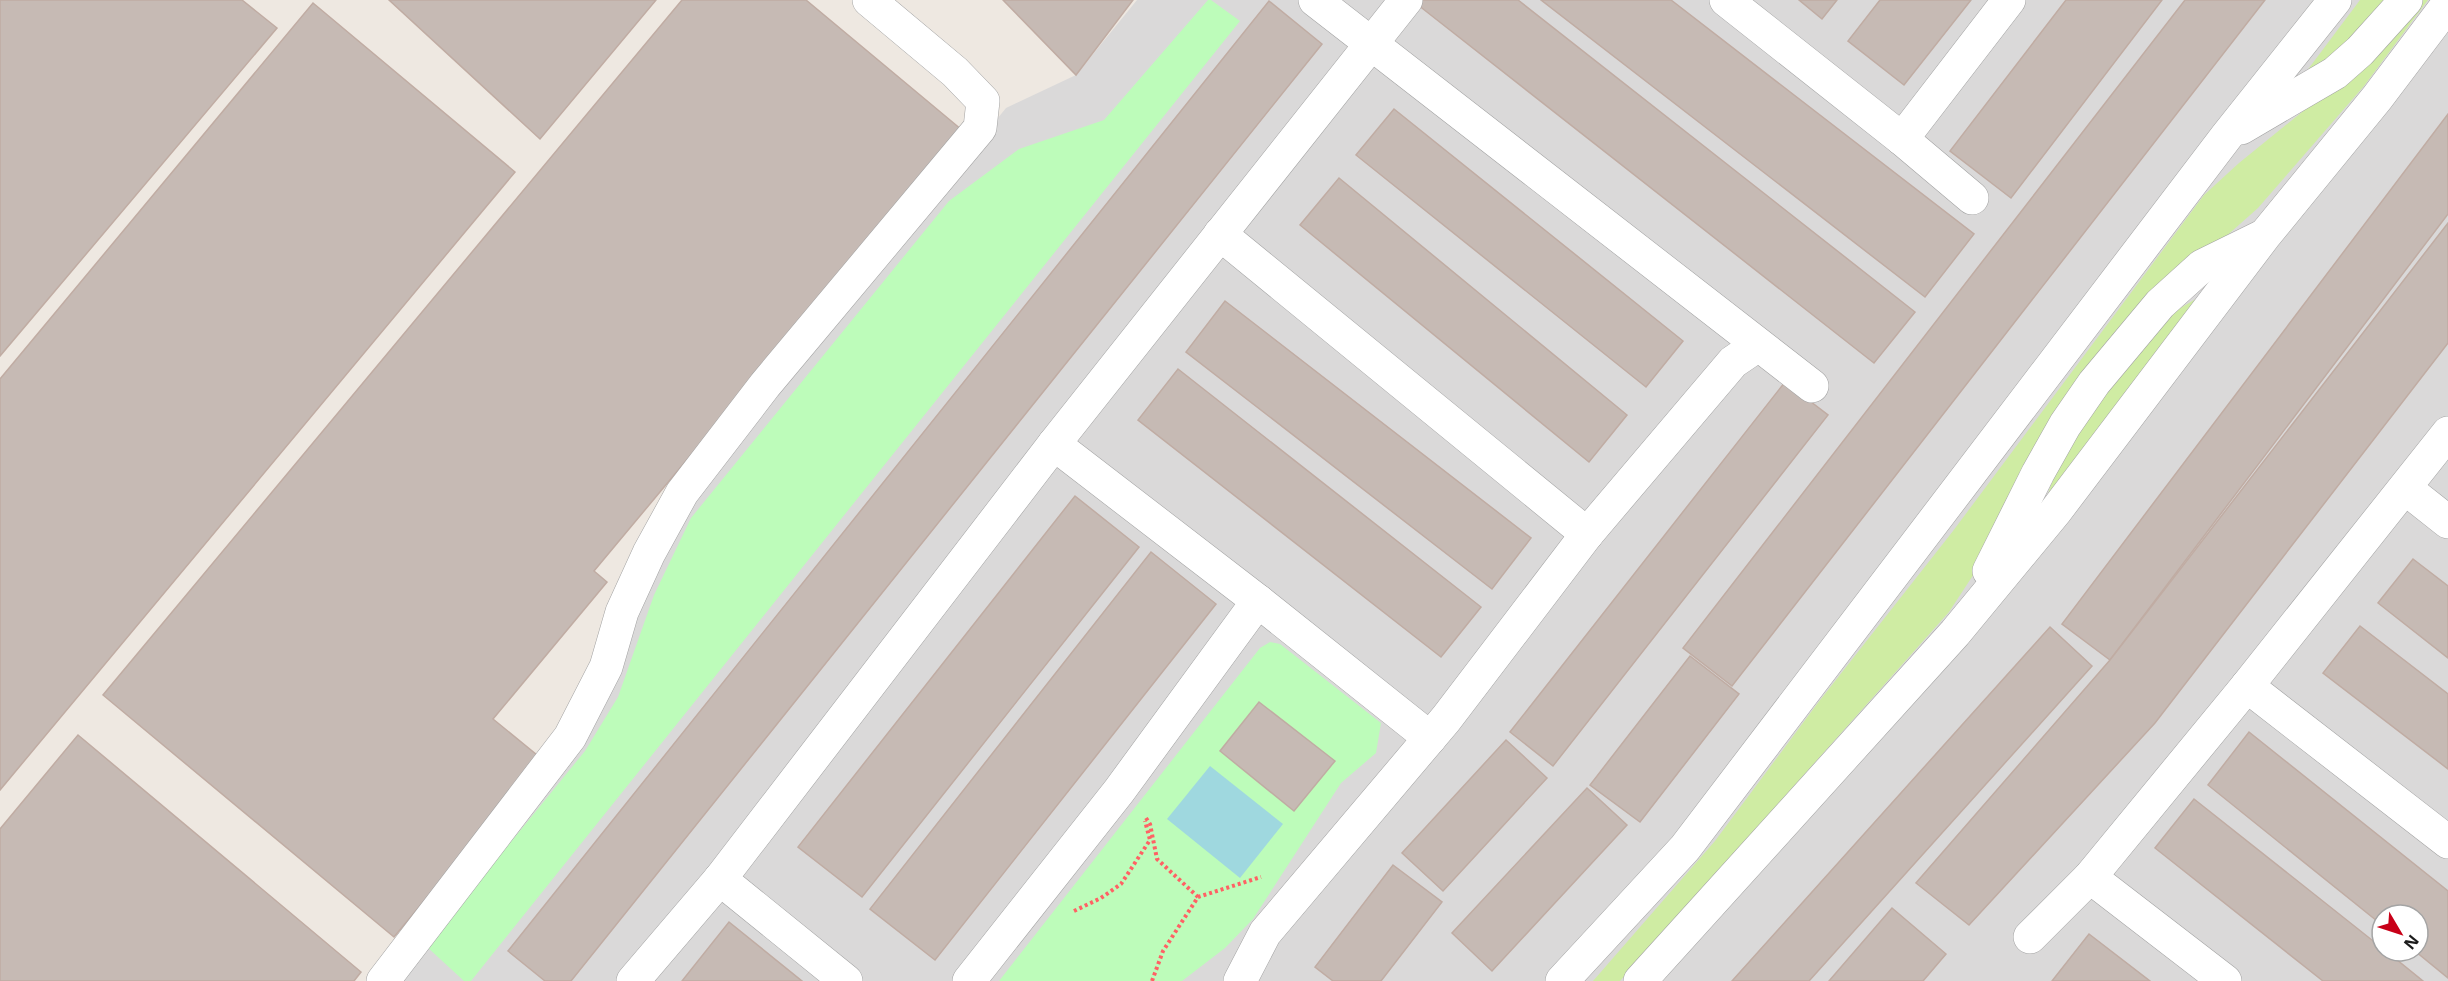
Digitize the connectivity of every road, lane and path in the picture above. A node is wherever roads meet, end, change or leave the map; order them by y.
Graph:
1 (869, 0) edge
2 (1315, 0) edge
3 (1406, 0) edge
4 (1726, 0) edge
5 (2009, 0) edge
6 (2335, 0) edge
7 (2406, 0) edge
8 (2448, 4) edge
9 (1372, 43) junction
10 (2226, 137) junction
11 (1902, 139) junction
12 (1972, 198) dead end
13 (1220, 234) junction
14 (2265, 236) junction
15 (1758, 345) junction
16 (1812, 386) dead end
17 (2448, 433) edge
18 (1054, 444) junction
19 (2405, 488) junction
20 (2448, 522) edge
21 (1587, 534) junction
22 (1258, 601) junction
23 (1955, 633) junction
24 (2247, 686) junction
25 (1430, 738) junction
26 (2448, 842) edge
27 (2090, 877) junction
28 (720, 879) junction
29 (1302, 889) junction
30 (1198, 897) junction
31 (1073, 911) dead end
32 (2030, 937) dead end
33 (383, 981) edge
34 (633, 981) edge
35 (846, 981) edge
36 (969, 981) edge
37 (1152, 981) edge
38 (1240, 981) edge
39 (1562, 981) edge
40 (1640, 981) edge
41 (2225, 981) edge

1 - 33 street
2 - 9 street
3 - 9 street
4 - 11 street
5 - 11 street
6 - 10 street
7 - 10 street
8 - 14 street
9 - 13 street
9 - 15 street
10 - 39 street
11 - 12 street
13 - 18 street
13 - 21 street
14 - 23 street
14 - 23 street
15 - 16 street
15 - 21 street
17 - 19 street
18 - 22 street
18 - 28 street
19 - 20 street
19 - 24 street
21 - 25 street
22 - 25 street
22 - 36 street
23 - 40 street
24 - 26 street
24 - 27 street
25 - 29 street
27 - 32 street
27 - 41 street
28 - 34 street
28 - 35 street
29 - 30 path
29 - 38 street
30 - 31 path
30 - 37 path

